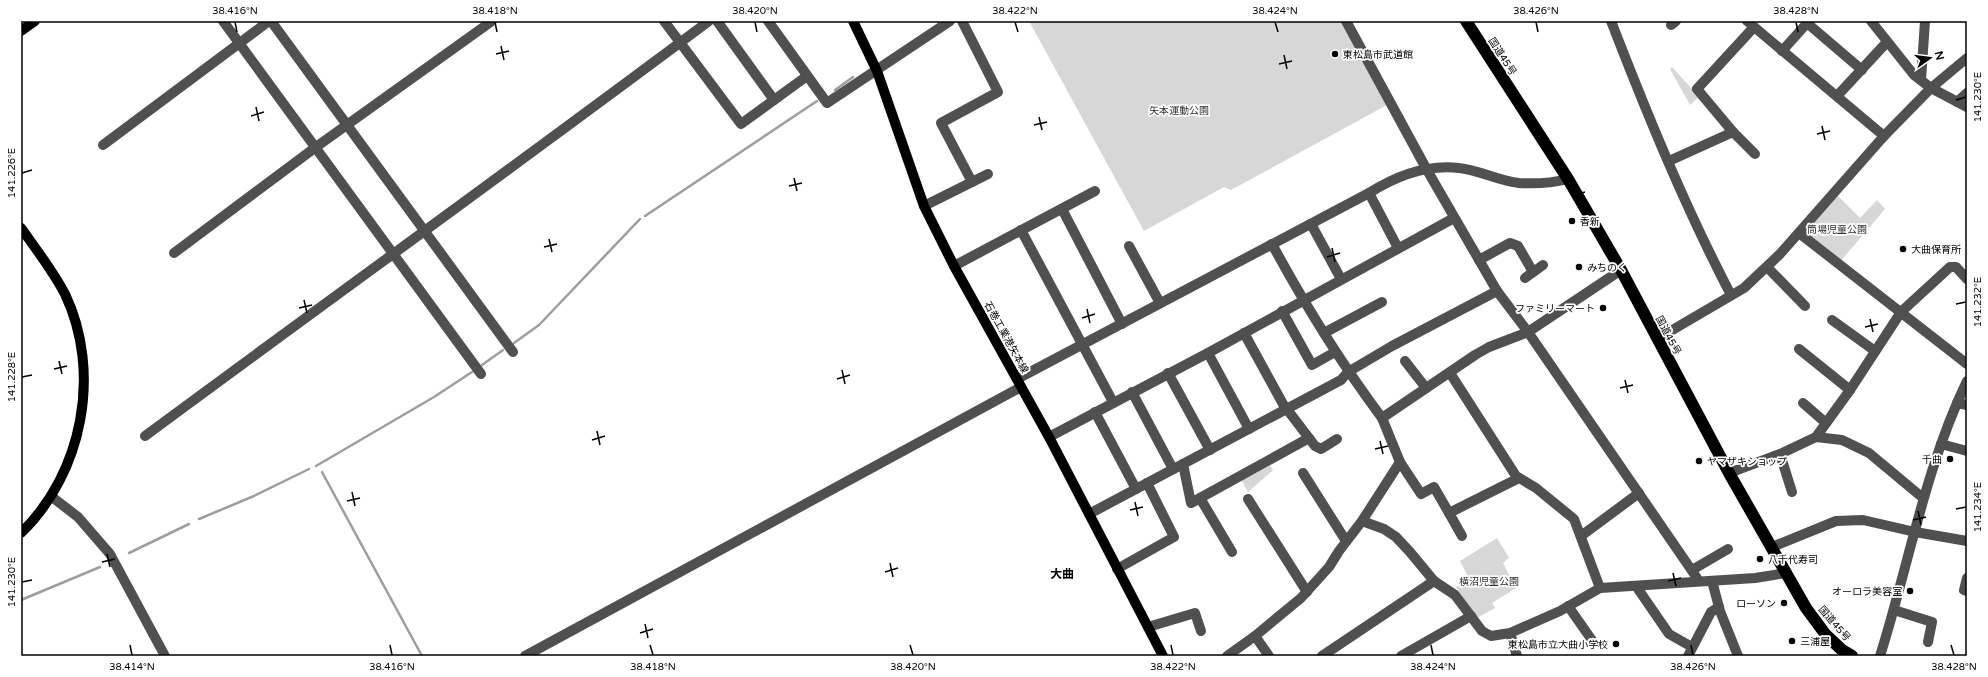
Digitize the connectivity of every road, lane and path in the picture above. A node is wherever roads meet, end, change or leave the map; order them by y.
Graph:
1 (35, 21) edge
2 (223, 21) edge
3 (270, 21) edge
4 (492, 21) edge
5 (664, 21) edge
6 (709, 21) edge
7 (717, 21) edge
8 (768, 21) edge
9 (853, 21) edge
10 (950, 21) edge
11 (962, 21) edge
12 (1346, 21) edge
13 (1466, 21) edge
14 (1612, 21) edge
15 (1871, 21) edge
16 (1925, 21) edge
17 (1808, 22) edge
18 (1751, 24) edge
19 (21, 32) edge
20 (1887, 42) junction
21 (239, 43) junction
22 (680, 43) junction
23 (1782, 51) junction
24 (1967, 58) edge
25 (1862, 70) junction
26 (877, 71) junction
27 (807, 76) junction
28 (1921, 80) junction
29 (1931, 88) junction
30 (1967, 93) edge
31 (1836, 96) junction
32 (774, 100) junction
33 (1957, 102) junction
34 (1967, 108) edge
35 (347, 125) junction
36 (1733, 132) junction
37 (1884, 136) junction
38 (103, 145) dead end
39 (316, 147) junction
40 (1756, 154) dead end
41 (1669, 161) junction
42 (1427, 170) junction
43 (988, 174) dead end
44 (1568, 179) junction
45 (972, 182) junction
46 (1095, 191) dead end
47 (1369, 193) junction
48 (924, 206) junction
49 (1062, 209) junction
50 (1454, 218) junction
51 (1311, 224) junction
52 (21, 228) edge
53 (424, 230) junction
54 (1021, 230) junction
55 (1799, 233) junction
56 (1272, 244) junction
57 (1129, 246) dead end
58 (1398, 248) junction
59 (174, 253) dead end
60 (393, 254) junction
61 (1479, 260) junction
62 (1543, 265) dead end
63 (954, 266) junction
64 (1766, 267) junction
65 (1621, 270) junction
66 (1341, 279) junction
67 (1967, 279) edge
68 (1497, 291) junction
69 (1732, 295) junction
70 (1302, 300) junction
71 (1382, 302) dead end
72 (1160, 303) junction
73 (1805, 306) dead end
74 (1282, 311) junction
75 (1901, 312) junction
76 (1832, 320) dead end
77 (1122, 324) junction
78 (1528, 332) junction
79 (1244, 333) junction
80 (1324, 333) junction
81 (1657, 339) junction
82 (1081, 345) junction
83 (1799, 349) dead end
84 (1875, 351) junction
85 (513, 352) dead end
86 (1334, 352) junction
87 (1208, 353) junction
88 (1405, 361) dead end
89 (1967, 364) edge
90 (1348, 372) junction
91 (1168, 373) junction
92 (1450, 373) junction
93 (481, 374) dead end
94 (1967, 381) edge
95 (1019, 383) junction
96 (1426, 388) junction
97 (1850, 390) junction
98 (1132, 392) junction
99 (1112, 402) junction
100 (1957, 402) junction
101 (1803, 403) dead end
102 (1967, 405) edge
103 (1288, 409) junction
104 (1095, 412) junction
105 (1382, 418) junction
106 (1826, 423) junction
107 (1249, 429) junction
108 (145, 436) dead end
109 (1049, 437) junction
110 (1816, 437) junction
111 (1309, 438) junction
112 (1337, 439) dead end
113 (1941, 444) junction
114 (1210, 450) junction
115 (1967, 451) edge
116 (1780, 454) junction
117 (1400, 462) junction
118 (1183, 464) junction
119 (1173, 469) junction
120 (1303, 473) dead end
121 (1729, 473) junction
122 (1519, 478) junction
123 (1147, 483) junction
124 (1136, 489) junction
125 (1792, 492) dead end
126 (1639, 493) junction
127 (52, 496) junction
128 (1200, 498) junction
129 (1923, 498) junction
130 (1248, 499) dead end
131 (1449, 513) junction
132 (1089, 514) junction
133 (1362, 521) junction
134 (1915, 532) junction
135 (21, 533) edge
136 (1462, 536) dead end
137 (1581, 536) junction
138 (1346, 541) junction
139 (1967, 541) edge
140 (1772, 547) junction
141 (1728, 549) dead end
142 (1232, 552) dead end
143 (1117, 569) junction
144 (1692, 570) junction
145 (1786, 573) junction
146 (1967, 578) edge
147 (1434, 581) junction
148 (1699, 581) junction
149 (1712, 581) junction
150 (1636, 586) junction
151 (1600, 588) junction
152 (1967, 591) edge
153 (1307, 592) junction
154 (1568, 606) junction
155 (1719, 607) junction
156 (1894, 610) junction
157 (1471, 616) junction
158 (1148, 627) junction
159 (1201, 631) dead end
160 (1510, 633) junction
161 (1255, 636) junction
162 (1928, 642) dead end
163 (1594, 643) dead end
164 (1690, 652) edge
165 (1844, 654) edge
166 (165, 656) edge
167 (525, 656) edge
168 (1163, 656) edge
169 (1227, 656) edge
170 (1268, 656) edge
171 (1322, 656) edge
172 (1401, 656) edge
173 (1516, 656) edge
174 (1738, 656) edge
175 (1880, 656) edge

1 - 19 main road
2 - 21 street
3 - 21 street
3 - 35 street
4 - 35 street
5 - 22 street
6 - 22 street
7 - 32 street
8 - 27 street
9 - 26 main road, 石巻工業港矢本線
10 - 26 street
11 - 45 street
12 - 42 street
13 - 44 highway, 国道45号
14 - 41 street
15 - 20 street
16 - 28 street
17 - 23 street
17 - 25 street
18 - 23 street
18 - 36 street
20 - 25 street
20 - 28 street
21 - 38 street
21 - 39 street
22 - 32 street
22 - 53 street
23 - 31 street
24 - 29 street
25 - 31 street
26 - 27 street
26 - 48 main road, 石巻工業港矢本線
27 - 32 street
28 - 29 street
29 - 33 street
29 - 37 street
30 - 33 street
31 - 37 street
33 - 34 street
35 - 39 street
35 - 53 street
36 - 40 street
36 - 41 street
37 - 55 street
39 - 59 street
39 - 60 street
41 - 69 street
42 - 44 street
42 - 47 street
42 - 50 street
43 - 45 street
44 - 65 highway, 国道45号
45 - 48 street
46 - 49 street
47 - 51 street
47 - 58 street
48 - 63 main road, 石巻工業港矢本線
49 - 54 street
49 - 77 street
50 - 58 street
50 - 61 street
51 - 56 street
51 - 66 street
52 - 127 main road
53 - 60 street
53 - 85 street
54 - 63 street
54 - 82 street
55 - 64 street
55 - 75 street
56 - 70 street
56 - 72 street
57 - 72 street
58 - 66 street
60 - 93 street
60 - 108 street
61 - 62 street
61 - 68 street
63 - 95 main road, 石巻工業港矢本線
64 - 69 street
64 - 73 street
65 - 78 street
65 - 81 highway, 国道45号
66 - 70 street
67 - 75 street
68 - 78 street
68 - 90 street
69 - 81 street
70 - 74 street
70 - 80 street
71 - 80 street
72 - 77 street
74 - 79 street
74 - 86 street
75 - 84 street
75 - 89 street
76 - 84 street
77 - 82 street
78 - 92 street
78 - 126 street
79 - 87 street
79 - 103 street
80 - 86 street
81 - 121 highway, 国道45号
82 - 95 street
82 - 99 street
83 - 97 street
84 - 97 street
86 - 90 street
87 - 91 street
87 - 107 street
88 - 96 street
90 - 103 street
90 - 105 street
91 - 98 street
91 - 114 street
92 - 96 street
92 - 122 street
94 - 100 street
95 - 109 main road, 石巻工業港矢本線
95 - 167 street
96 - 105 street
97 - 106 street
98 - 99 street
98 - 119 street
99 - 104 street
100 - 102 street
100 - 113 street
101 - 106 street
103 - 107 street
103 - 111 street
104 - 109 street
104 - 124 street
105 - 117 street
106 - 110 street
107 - 114 street
109 - 132 main road, 石巻工業港矢本線
110 - 116 street
110 - 129 street
111 - 112 street
111 - 128 street
113 - 115 street
113 - 129 street
114 - 118 street
116 - 121 street
116 - 125 street
117 - 131 street
117 - 133 street
118 - 119 street
118 - 128 street
119 - 123 street
120 - 138 street
121 - 140 highway, 国道45号
122 - 131 street
122 - 137 street
123 - 124 street
123 - 143 street
124 - 132 street
126 - 137 street
126 - 144 street
127 - 135 main road
127 - 166 street
128 - 142 street
129 - 134 street
130 - 153 street
131 - 136 street
132 - 143 main road, 石巻工業港矢本線
133 - 138 street
133 - 147 street
134 - 139 street
134 - 140 street
134 - 156 street
137 - 151 street
138 - 153 street
140 - 145 highway, 国道45号
141 - 144 street
143 - 158 main road, 石巻工業港矢本線
144 - 148 street
145 - 149 street
145 - 165 highway, 国道45号
146 - 152 street
147 - 157 street
147 - 171 street
148 - 149 street
148 - 150 street
149 - 155 street
150 - 151 street
150 - 164 street
151 - 154 street
153 - 161 street
154 - 160 street
154 - 163 street
155 - 164 street
155 - 174 street
156 - 162 street
156 - 175 street
157 - 160 street
157 - 172 street
158 - 159 street
158 - 168 main road, 石巻工業港矢本線
160 - 173 street
161 - 169 street
161 - 170 street

